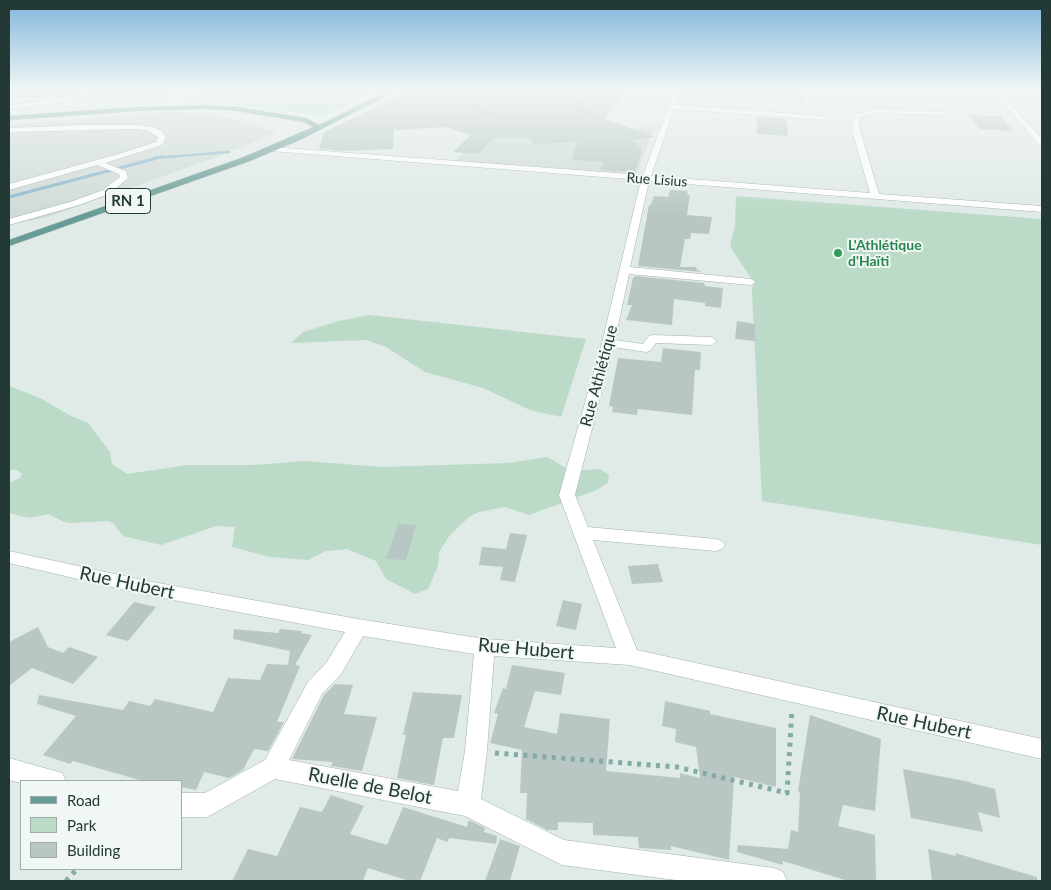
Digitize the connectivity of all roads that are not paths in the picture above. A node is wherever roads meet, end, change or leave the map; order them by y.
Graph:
1 (156, 132) edge
2 (295, 132) edge
3 (309, 132) edge
4 (663, 132) edge
5 (856, 132) edge
6 (1032, 132) edge
7 (299, 137) junction
8 (1042, 143) edge
9 (270, 150) junction
10 (98, 163) junction
11 (646, 180) junction
12 (9, 187) edge
13 (876, 197) junction
14 (1042, 209) edge
15 (9, 222) edge
16 (9, 244) edge
17 (626, 270) junction
18 (751, 282) dead end
19 (711, 341) dead end
20 (608, 343) junction
21 (582, 533) junction
22 (716, 545) dead end
23 (9, 557) edge
24 (358, 627) junction
25 (485, 646) junction
26 (630, 657) junction
27 (1042, 749) edge
28 (9, 768) edge
29 (273, 768) junction
30 (51, 780) edge
31 (182, 805) edge
32 (468, 805) junction
33 (774, 881) edge

1 - 10 street
2 - 7 main road
3 - 7 main road, RN 1
4 - 11 street, Rue Athlétique
5 - 13 street
6 - 8 street
7 - 9 main road, RN 1
9 - 11 street, Rue Lisius
9 - 16 main road, RN 1
10 - 12 street
10 - 15 street
11 - 13 street, Rue Lisius
11 - 17 street, Rue Athlétique
13 - 14 street, Rue Lisius
17 - 18 street
17 - 20 street, Rue Athlétique
19 - 20 street
20 - 21 street, Rue Athlétique
21 - 22 street
21 - 26 street, Rue Athlétique
23 - 24 street, Rue Hubert
24 - 25 street, Rue Hubert
24 - 29 street
25 - 26 street, Rue Hubert
25 - 32 street
26 - 27 street, Rue Hubert
28 - 30 street
29 - 31 street
29 - 32 street, Ruelle de Belot
32 - 33 street, Ruelle de Belot

